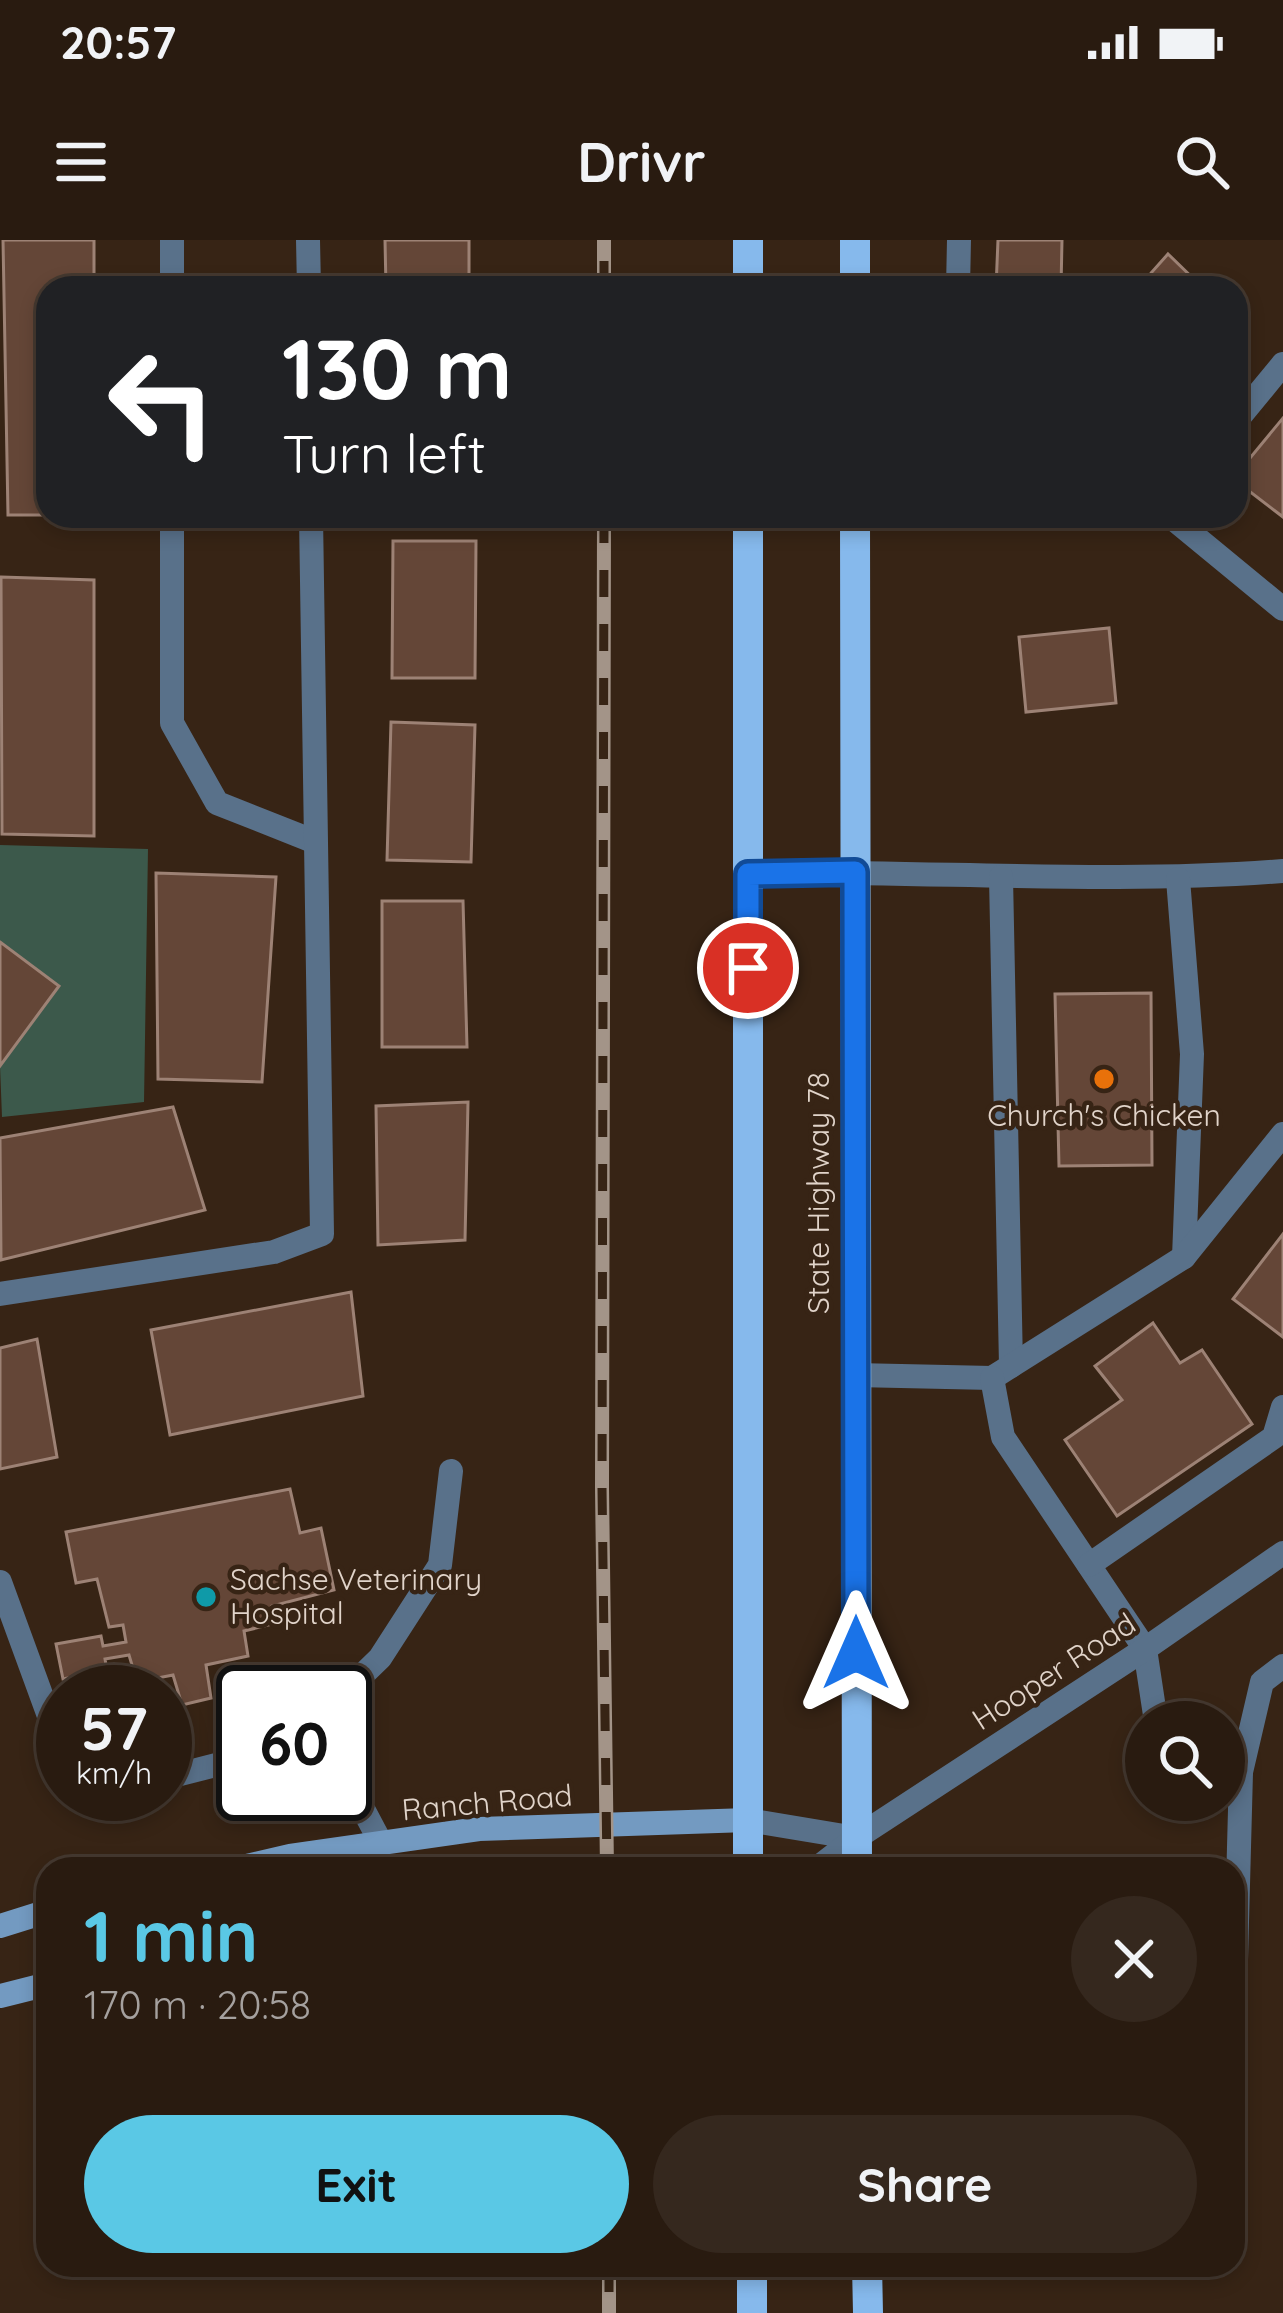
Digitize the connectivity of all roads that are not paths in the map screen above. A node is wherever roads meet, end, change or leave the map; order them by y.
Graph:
1 (172, 240) edge
2 (308, 240) edge
3 (748, 240) edge
4 (855, 240) edge
5 (959, 240) edge
6 (172, 276) edge
7 (309, 276) edge
8 (748, 276) edge
9 (855, 276) edge
10 (958, 276) edge
11 (1283, 364) edge
12 (1248, 406) edge
13 (172, 528) edge
14 (311, 528) edge
15 (748, 528) edge
16 (855, 528) edge
17 (1185, 528) edge
18 (1283, 609) edge
19 (313, 842) junction
20 (1283, 871) edge
21 (855, 872) junction
22 (748, 874) junction
23 (1001, 877) junction
24 (1178, 879) junction
25 (1283, 1134) edge
26 (1184, 1257) junction
27 (0, 1294) edge
28 (1002, 1372) junction
29 (855, 1375) junction
30 (1283, 1407) edge
31 (451, 1471) dead end
32 (1283, 1552) edge
33 (1088, 1565) junction
34 (0, 1582) edge
35 (1144, 1649) junction
36 (372, 1666) edge
37 (1283, 1666) edge
38 (36, 1681) edge
39 (1153, 1701) edge
40 (1245, 1732) edge
41 (748, 1820) junction
42 (369, 1821) edge
43 (1233, 1821) edge
44 (381, 1843) junction
45 (856, 1853) edge
46 (302, 1857) edge
47 (748, 1857) edge
48 (1233, 1857) edge
49 (36, 1916) edge
50 (0, 1926) edge
51 (36, 1987) edge
52 (0, 1996) edge
53 (752, 2277) edge
54 (867, 2277) edge
55 (752, 2313) edge
56 (868, 2313) edge

1 - 6 street
2 - 7 street
3 - 8 main road
4 - 9 main road
5 - 10 street
11 - 12 street
13 - 19 street
14 - 19 street
15 - 22 main road
16 - 21 main road, State Highway 78
17 - 18 street
19 - 27 street
20 - 24 street
21 - 22 street
21 - 23 street
21 - 29 main road, State Highway 78
22 - 41 main road
23 - 24 street
23 - 28 street
24 - 26 street
25 - 26 street
26 - 28 street
28 - 29 street
28 - 33 street
29 - 45 main road, State Highway 78
30 - 33 street
31 - 36 street
32 - 35 street, Hooper Road
33 - 35 street
34 - 38 street
35 - 39 street
35 - 45 street, Hooper Road
37 - 40 street
41 - 44 main road, Ranch Road
41 - 45 street
41 - 47 main road
42 - 44 street
43 - 48 street
44 - 46 main road, Ranch Road
49 - 50 main road
51 - 52 main road
53 - 55 main road
54 - 56 main road

